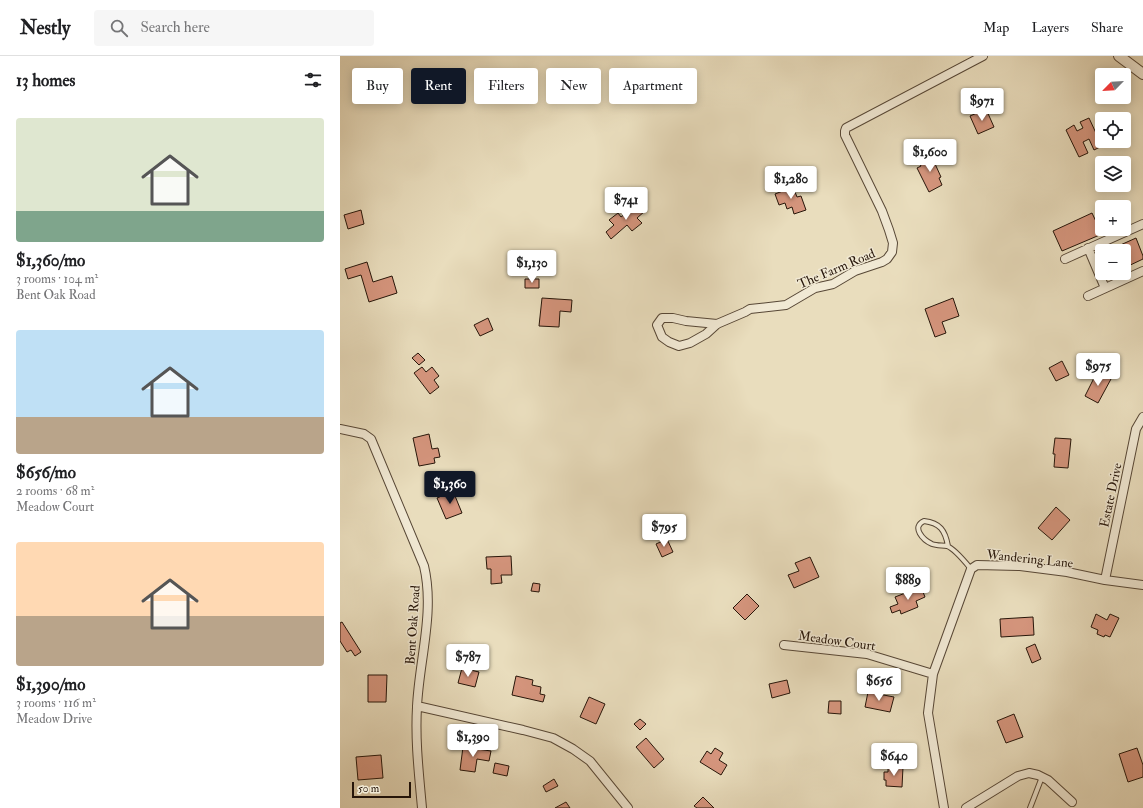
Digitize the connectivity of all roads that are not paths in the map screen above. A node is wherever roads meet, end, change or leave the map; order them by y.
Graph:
1 (983, 56) edge
2 (1119, 56) edge
3 (1143, 74) edge
4 (1143, 224) edge
5 (1088, 248) junction
6 (1065, 259) dead end
7 (1143, 271) edge
8 (1105, 288) junction
9 (1088, 296) dead end
10 (717, 324) junction
11 (1143, 417) edge
12 (340, 429) edge
13 (948, 546) junction
14 (971, 569) junction
15 (1105, 580) junction
16 (1143, 585) edge
17 (784, 645) dead end
18 (933, 674) junction
19 (417, 706) junction
20 (1042, 777) junction
21 (1072, 802) dead end
22 (422, 808) edge
23 (628, 808) edge
24 (944, 808) edge
25 (966, 808) edge
26 (1030, 808) edge

1 - 10 street, The Farm Road
2 - 3 street
4 - 5 street
5 - 6 street
5 - 8 street
7 - 8 street
8 - 9 street
10 - 10 street, The Farm Road
11 - 15 street, Estate Drive
12 - 19 street, Bent Oak Road
13 - 13 lane
13 - 14 lane
14 - 15 street, Wandering Lane
14 - 18 street, Wandering Lane
15 - 16 street, Wandering Lane
17 - 18 street, Meadow Court
18 - 24 street, Wandering Lane
19 - 22 street, Bent Oak Road
19 - 23 street
20 - 21 street
20 - 25 street
20 - 26 lane

